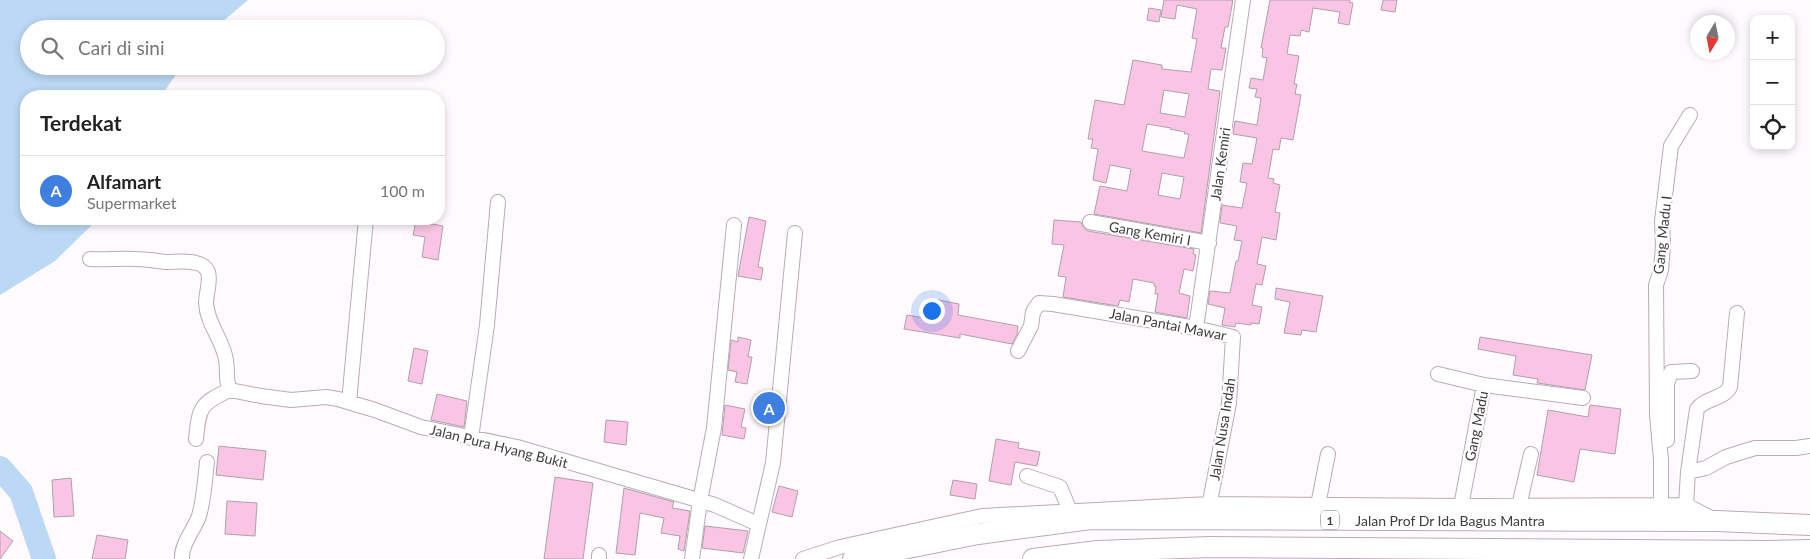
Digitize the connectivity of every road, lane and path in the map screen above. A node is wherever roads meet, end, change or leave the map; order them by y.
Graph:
1 (1243, 0) edge
2 (1690, 115) dead end
3 (498, 202) dead end
4 (1090, 222) dead end
5 (365, 225) edge
6 (734, 225) dead end
7 (795, 233) dead end
8 (1209, 243) junction
9 (90, 258) dead end
10 (1737, 313) dead end
11 (1196, 328) junction
12 (1233, 337) joint
13 (1018, 351) dead end
14 (1692, 372) dead end
15 (1438, 374) dead end
16 (1484, 385) junction
17 (230, 390) junction
18 (1583, 398) dead end
19 (349, 402) junction
20 (471, 438) junction
21 (196, 439) dead end
22 (1810, 446) edge
23 (1328, 454) dead end
24 (1531, 454) dead end
25 (208, 462) dead end
26 (1688, 472) junction
27 (1027, 476) dead end
28 (700, 501) junction
29 (1318, 505) junction
30 (1686, 505) junction
31 (1461, 506) junction
32 (1519, 506) junction
33 (1666, 506) junction
34 (1070, 511) junction
35 (1208, 512) junction
36 (1717, 521) junction
37 (758, 524) junction
38 (1810, 525) edge
39 (1810, 550) edge
40 (1718, 551) junction
41 (1767, 551) junction
42 (1210, 553) edge
43 (1569, 555) edge
44 (1629, 555) edge
45 (1053, 558) edge
46 (182, 559) edge
47 (692, 559) edge
48 (751, 559) edge
49 (802, 559) edge
50 (853, 559) edge
51 (1033, 559) edge
52 (1684, 559) edge
53 (1808, 559) edge

1 - 8 street, Jalan Kemiri
2 - 33 street, Gang Madu I
3 - 20 street
4 - 8 street, Gang Kemiri I
5 - 19 street
6 - 28 street
7 - 37 street
8 - 11 street, Jalan Kemiri
9 - 17 street
10 - 26 street
11 - 12 street, Jalan Pantai Mawar
11 - 13 street, Jalan Pantai Mawar
12 - 35 street, Jalan Nusa Indah
14 - 33 street
15 - 16 street
16 - 18 street, Gang Madu
16 - 31 street, Gang Madu
17 - 19 street, Jalan Pura Hyang Bukit
17 - 21 street
19 - 20 street, Jalan Pura Hyang Bukit
20 - 28 street, Jalan Pura Hyang Bukit
22 - 26 street
23 - 29 street
24 - 32 street
25 - 46 street
26 - 30 street
27 - 34 street
28 - 37 street, Jalan Pura Hyang Bukit
28 - 47 street
29 - 31 street
29 - 35 street
30 - 33 street
30 - 36 street
31 - 32 street
32 - 33 street
34 - 35 street
34 - 49 street
35 - 36 highway, Jalan Prof Dr Ida Bagus Mantra / 1
35 - 50 highway, Jalan Prof Dr Ida Bagus Mantra / 1
36 - 38 highway, Jalan Prof Dr Ida Bagus Mantra / 1
37 - 48 street
39 - 41 highway, 1
40 - 41 highway, 1
40 - 44 highway, 1
40 - 52 street
41 - 53 highway
42 - 43 highway, 1
42 - 45 highway, 1
43 - 44 highway, 1
45 - 51 highway, 1

